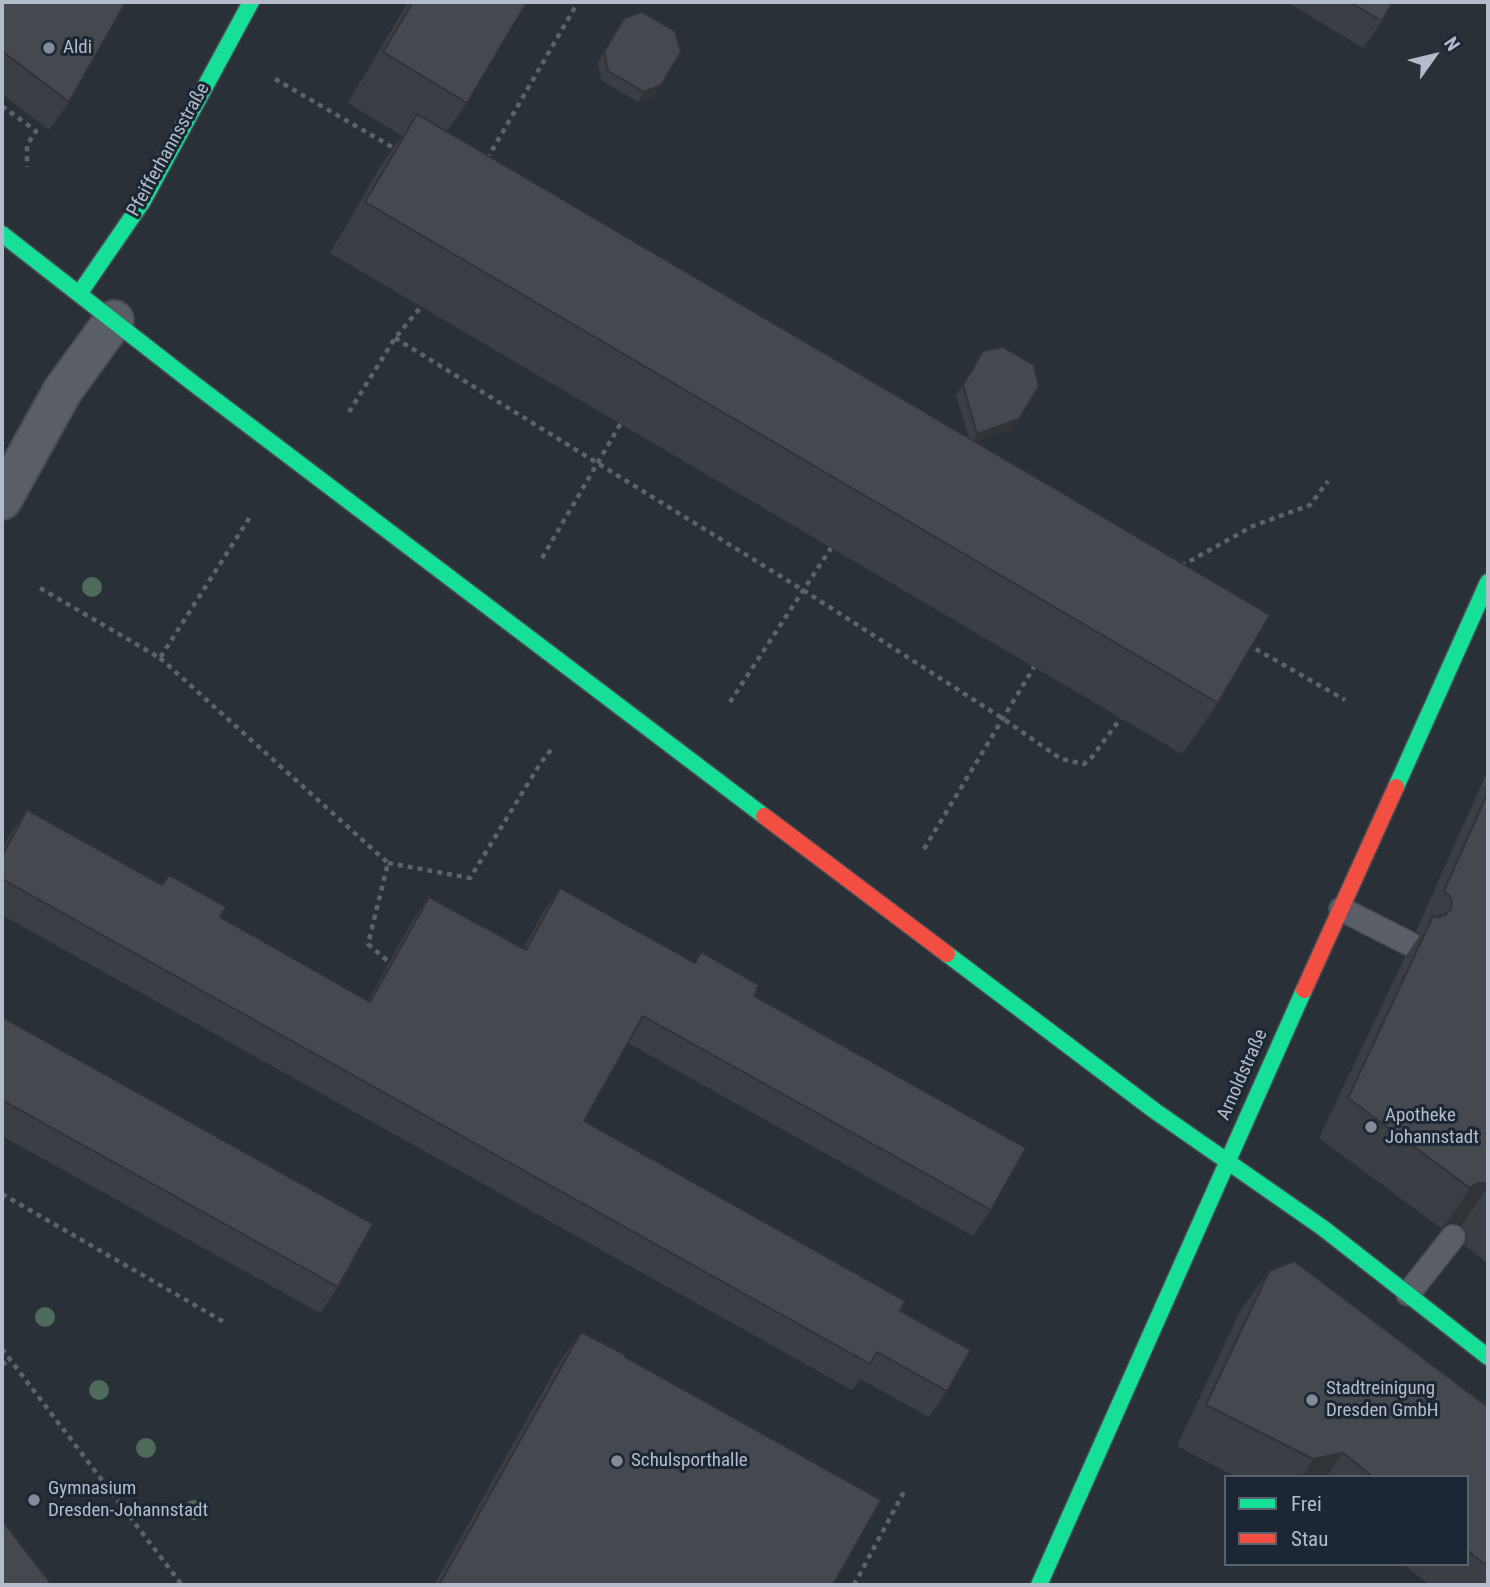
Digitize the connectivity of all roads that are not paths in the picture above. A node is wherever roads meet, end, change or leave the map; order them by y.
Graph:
1 (251, 2) edge
2 (2, 234) edge
3 (79, 294) junction
4 (114, 320) junction
5 (2, 500) edge
6 (1488, 582) edge
7 (1341, 909) junction
8 (1410, 944) dead end
9 (1228, 1162) junction
10 (1453, 1237) edge
11 (1408, 1294) junction
12 (1488, 1357) edge
13 (1039, 1585) edge

1 - 3 street, Pfeifferhannsstraße
2 - 3 street
3 - 4 street
4 - 5 street
4 - 9 street
6 - 7 street, Arnoldstraße
7 - 8 lane
7 - 9 street, Arnoldstraße
9 - 11 street
9 - 13 street, Arnoldstraße
10 - 11 lane
11 - 12 street

